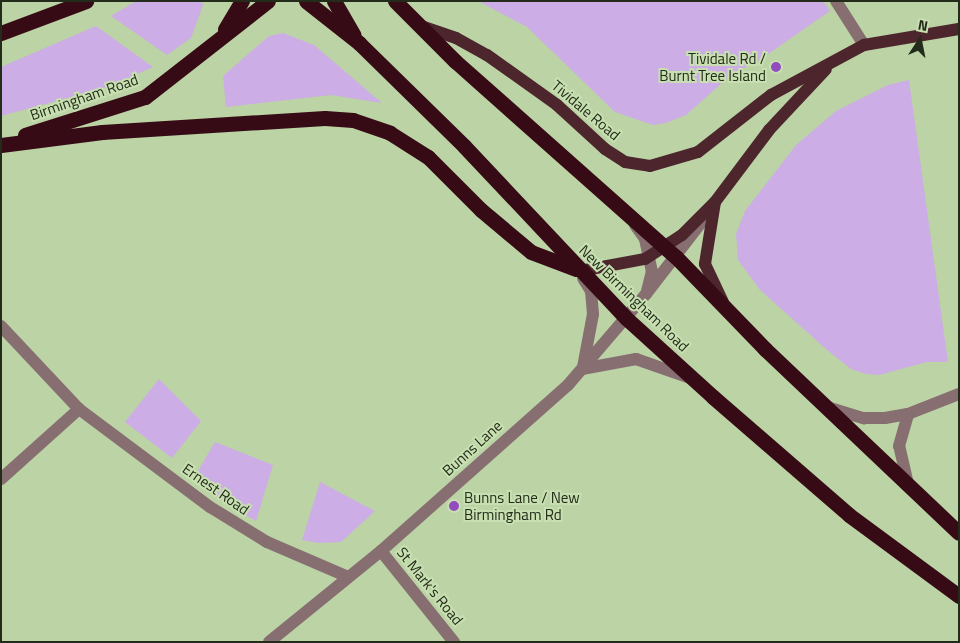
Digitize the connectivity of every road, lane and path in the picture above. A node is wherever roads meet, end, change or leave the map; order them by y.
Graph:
1 (86, 1) edge
2 (242, 1) edge
3 (268, 1) edge
4 (306, 1) edge
5 (334, 1) edge
6 (836, 1) edge
7 (401, 5) edge
8 (421, 26) junction
9 (959, 29) edge
10 (1, 34) edge
11 (359, 42) junction
12 (216, 43) junction
13 (864, 45) junction
14 (835, 59) junction
15 (1, 144) edge
16 (715, 202) junction
17 (624, 211) junction
18 (670, 252) junction
19 (649, 257) junction
20 (580, 271) junction
21 (646, 294) junction
22 (723, 303) junction
23 (626, 318) junction
24 (1, 326) edge
25 (582, 369) junction
26 (697, 380) junction
27 (959, 394) edge
28 (825, 406) junction
29 (78, 409) junction
30 (908, 414) junction
31 (1, 480) edge
32 (908, 484) junction
33 (959, 534) edge
34 (381, 551) junction
35 (346, 576) junction
36 (959, 596) edge
37 (269, 642) edge
38 (454, 642) edge

1 - 10 highway
2 - 12 highway
3 - 12 highway, Birmingham Road
4 - 11 highway, New Birmingham Road
5 - 11 highway
6 - 13 street
7 - 8 highway
8 - 14 main road, Tividale Road
8 - 17 highway
9 - 13 main road, Tividale Road
11 - 20 highway, New Birmingham Road
12 - 15 highway, Birmingham Road
13 - 14 main road, Tividale Road
14 - 16 main road, Tividale Road
15 - 20 highway
16 - 18 street, Bunns Lane
16 - 22 main road
17 - 18 highway
17 - 19 street
18 - 19 main road
18 - 21 street, Bunns Lane
18 - 22 highway
19 - 20 main road
19 - 21 street
20 - 23 highway, New Birmingham Road
20 - 25 street
21 - 23 street, Bunns Lane
22 - 28 highway
23 - 25 street, Bunns Lane
23 - 26 highway, New Birmingham Road
24 - 29 street, Ernest Road
25 - 26 street
25 - 34 street, Bunns Lane
26 - 36 highway, New Birmingham Road
27 - 30 street
28 - 30 street
28 - 32 highway
29 - 31 street
29 - 35 street, Ernest Road
30 - 32 street
32 - 33 highway
34 - 35 street, Bunns Lane
34 - 38 street, St Mark's Road
35 - 37 street, Bunns Lane

